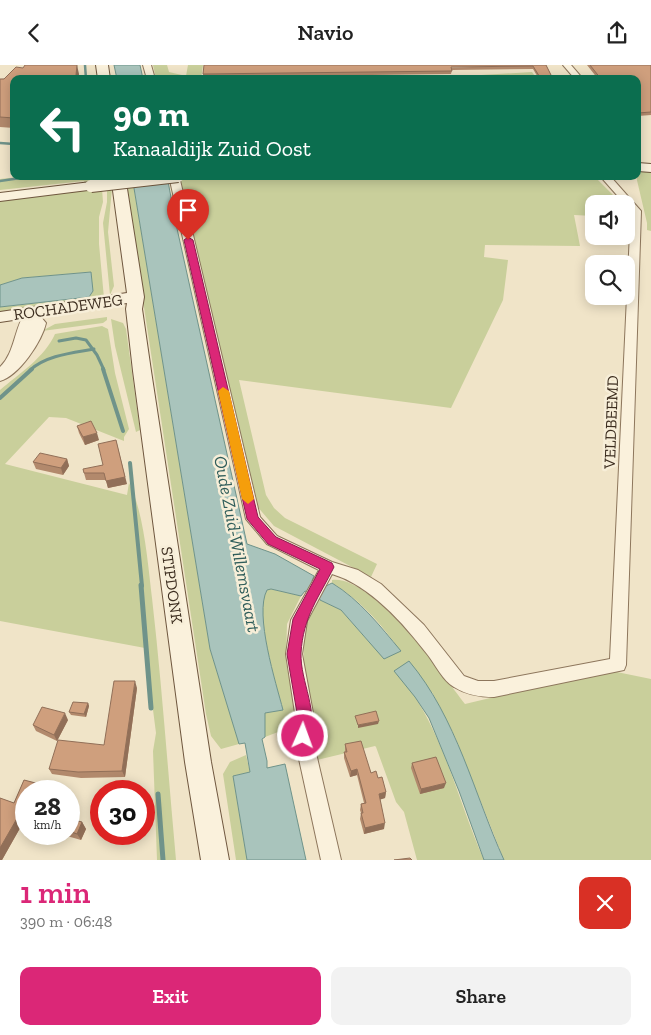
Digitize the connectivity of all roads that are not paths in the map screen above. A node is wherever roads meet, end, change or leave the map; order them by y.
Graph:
1 (567, 65) edge
2 (575, 75) edge
3 (118, 180) edge
4 (144, 180) edge
5 (175, 180) edge
6 (615, 182) edge
7 (0, 197) edge
8 (131, 302) junction
9 (0, 317) edge
10 (31, 320) junction
11 (0, 327) edge
12 (0, 376) edge
13 (328, 567) junction
14 (215, 860) edge
15 (331, 860) edge

1 - 2 street
3 - 8 main road, STIPDONK
4 - 7 main road, bridge
5 - 13 street
6 - 13 street, VELDBEEMD
8 - 10 main road, ROCHADEWEG
8 - 14 main road, STIPDONK
9 - 10 main road, ROCHADEWEG
10 - 11 main road, ROCHADEWEG
10 - 12 street
13 - 15 street

